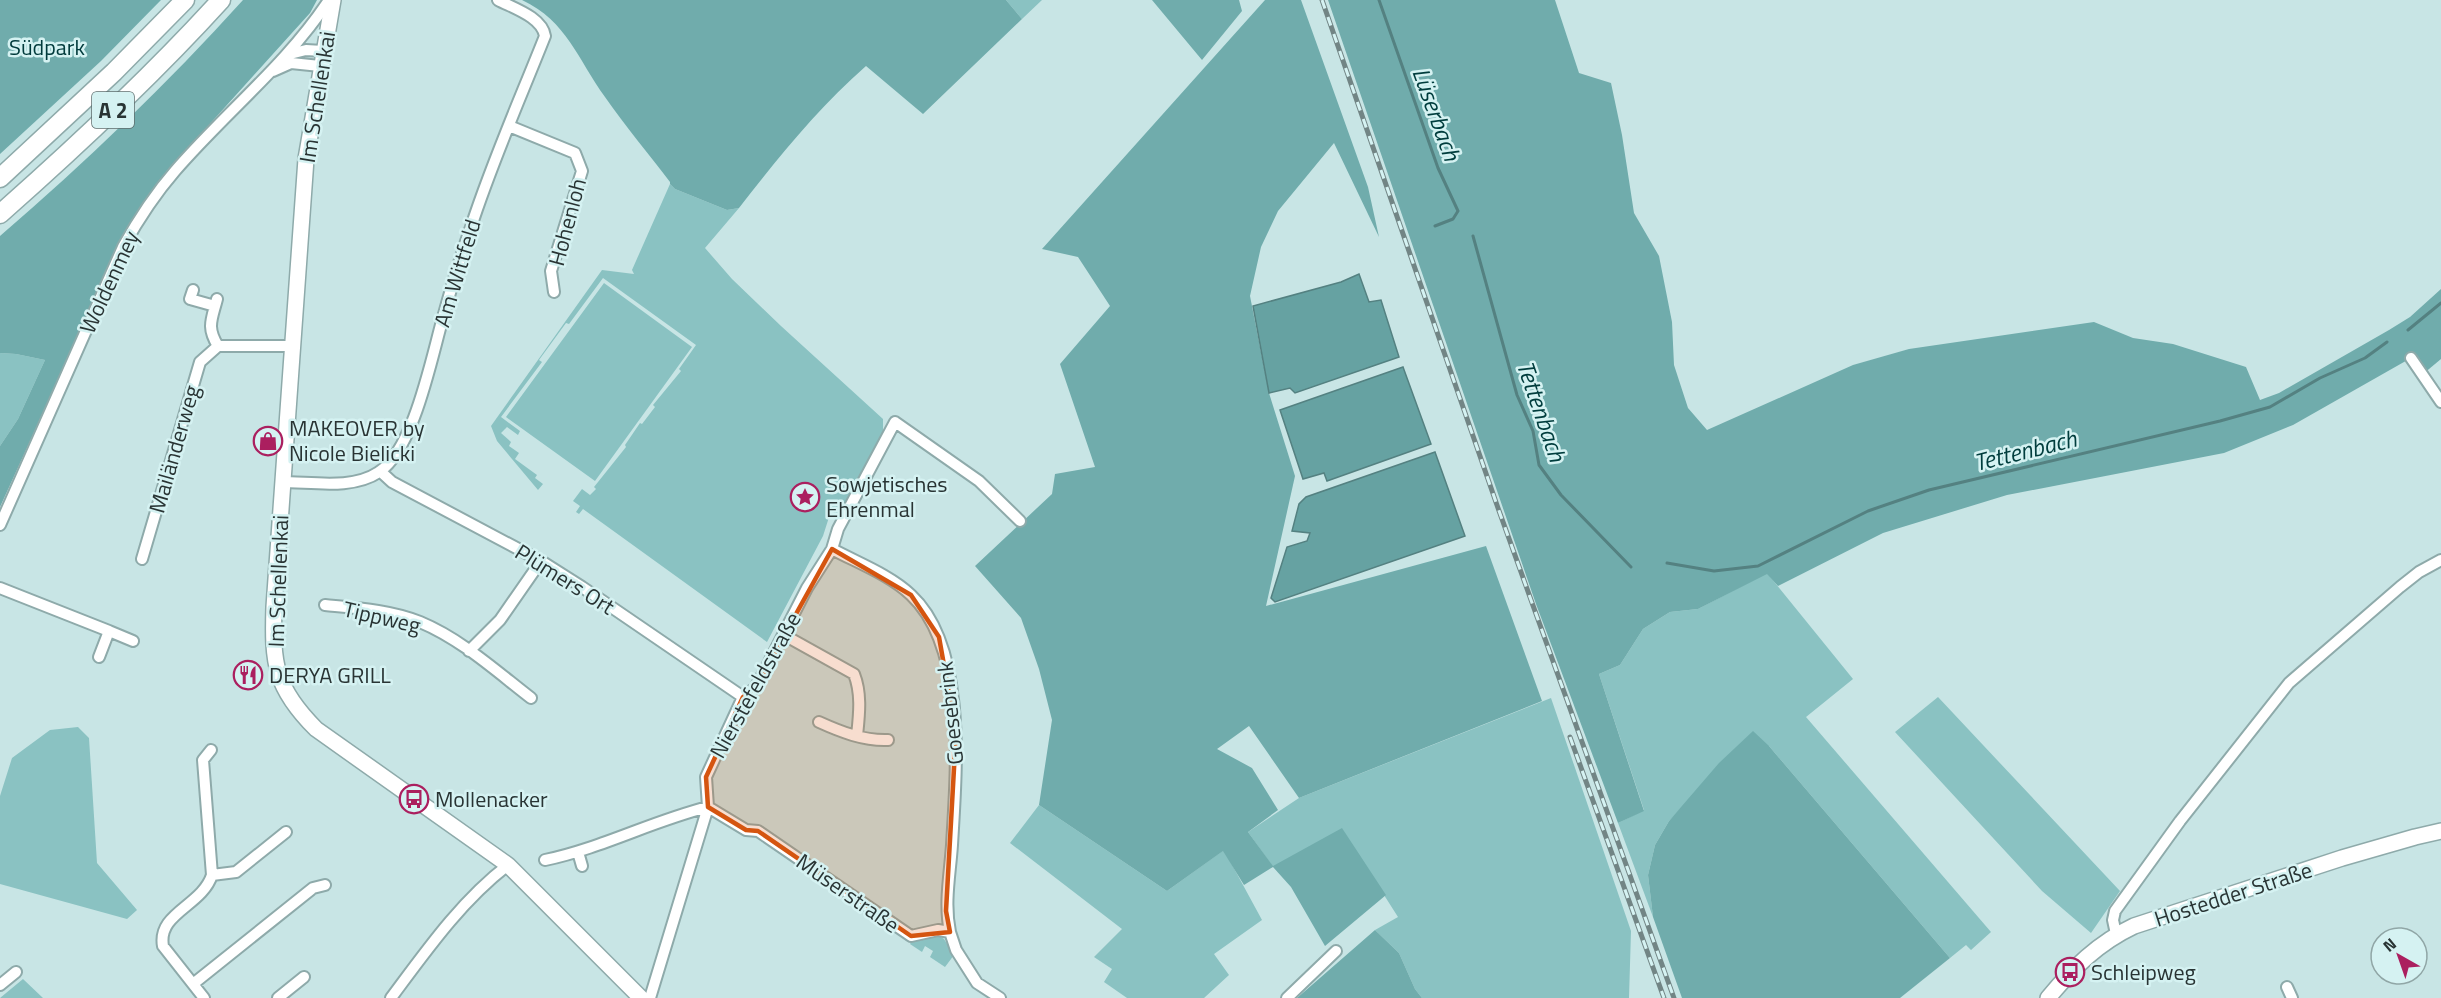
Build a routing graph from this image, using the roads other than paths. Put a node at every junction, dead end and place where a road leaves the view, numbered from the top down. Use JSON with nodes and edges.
{"nodes":[{"id":1,"x":185,"y":0,"type":"edge"},
{"id":2,"x":221,"y":0,"type":"edge"},
{"id":3,"x":331,"y":0,"type":"edge"},
{"id":4,"x":498,"y":0,"type":"edge"},
{"id":5,"x":283,"y":56,"type":"junction"},
{"id":6,"x":322,"y":58,"type":"junction"},
{"id":7,"x":270,"y":72,"type":"junction"},
{"id":8,"x":509,"y":126,"type":"junction"},
{"id":9,"x":0,"y":178,"type":"edge"},
{"id":10,"x":0,"y":214,"type":"edge"},
{"id":11,"x":193,"y":290,"type":"dead end"},
{"id":12,"x":554,"y":292,"type":"dead end"},
{"id":13,"x":218,"y":346,"type":"junction"},
{"id":14,"x":292,"y":346,"type":"junction"},
{"id":15,"x":2411,"y":358,"type":"dead end"},
{"id":16,"x":2441,"y":402,"type":"edge"},
{"id":17,"x":380,"y":471,"type":"junction"},
{"id":18,"x":281,"y":482,"type":"junction"},
{"id":19,"x":1020,"y":520,"type":"dead end"},
{"id":20,"x":0,"y":525,"type":"edge"},
{"id":21,"x":832,"y":549,"type":"junction"},
{"id":22,"x":142,"y":559,"type":"dead end"},
{"id":23,"x":2441,"y":560,"type":"edge"},
{"id":24,"x":541,"y":561,"type":"junction"},
{"id":25,"x":0,"y":588,"type":"edge"},
{"id":26,"x":324,"y":604,"type":"dead end"},
{"id":27,"x":109,"y":631,"type":"junction"},
{"id":28,"x":784,"y":635,"type":"junction"},
{"id":29,"x":134,"y":641,"type":"dead end"},
{"id":30,"x":469,"y":651,"type":"junction"},
{"id":31,"x":99,"y":657,"type":"dead end"},
{"id":32,"x":743,"y":697,"type":"junction"},
{"id":33,"x":531,"y":698,"type":"dead end"},
{"id":34,"x":819,"y":722,"type":"dead end"},
{"id":35,"x":856,"y":736,"type":"junction"},
{"id":36,"x":888,"y":740,"type":"dead end"},
{"id":37,"x":211,"y":750,"type":"dead end"},
{"id":38,"x":708,"y":807,"type":"junction"},
{"id":39,"x":2441,"y":831,"type":"edge"},
{"id":40,"x":286,"y":832,"type":"dead end"},
{"id":41,"x":578,"y":852,"type":"junction"},
{"id":42,"x":545,"y":860,"type":"dead end"},
{"id":43,"x":508,"y":865,"type":"junction"},
{"id":44,"x":582,"y":866,"type":"dead end"},
{"id":45,"x":212,"y":875,"type":"junction"},
{"id":46,"x":325,"y":885,"type":"dead end"},
{"id":47,"x":950,"y":932,"type":"junction"},
{"id":48,"x":2116,"y":934,"type":"junction"},
{"id":49,"x":1336,"y":951,"type":"dead end"},
{"id":50,"x":16,"y":972,"type":"dead end"},
{"id":51,"x":304,"y":977,"type":"dead end"},
{"id":52,"x":193,"y":984,"type":"junction"},
{"id":53,"x":0,"y":985,"type":"edge"},
{"id":54,"x":2287,"y":987,"type":"dead end"},
{"id":55,"x":204,"y":998,"type":"edge"},
{"id":56,"x":278,"y":998,"type":"edge"},
{"id":57,"x":391,"y":998,"type":"edge"},
{"id":58,"x":641,"y":998,"type":"edge"},
{"id":59,"x":650,"y":998,"type":"edge"},
{"id":60,"x":1000,"y":998,"type":"edge"},
{"id":61,"x":1287,"y":998,"type":"edge"},
{"id":62,"x":2048,"y":998,"type":"edge"},
{"id":63,"x":2292,"y":998,"type":"edge"}],
"edges":[{"from":1,"to":9,"type":"highway","number":"A 2"},
{"from":2,"to":10,"type":"highway","number":"A 2"},
{"from":3,"to":5,"type":"street","name":"Woldenmey"},
{"from":3,"to":6,"type":"street","name":"Im Schellenkai"},
{"from":4,"to":8,"type":"street","name":"Am Wittfeld"},
{"from":5,"to":6,"type":"street"},
{"from":5,"to":7,"type":"street","name":"Woldenmey"},
{"from":6,"to":7,"type":"street","name":"Woldenmey"},
{"from":6,"to":14,"type":"street","name":"Im Schellenkai"},
{"from":7,"to":20,"type":"street","name":"Woldenmey"},
{"from":8,"to":12,"type":"street","name":"Hohenloh"},
{"from":8,"to":17,"type":"street","name":"Am Wittfeld"},
{"from":11,"to":13,"type":"street"},
{"from":13,"to":14,"type":"street"},
{"from":13,"to":22,"type":"street","name":"Mailänderweg"},
{"from":14,"to":18,"type":"street","name":"Im Schellenkai"},
{"from":15,"to":16,"type":"street"},
{"from":17,"to":18,"type":"street","name":"Am Wittfeld"},
{"from":17,"to":24,"type":"street","name":"Plümers Ort"},
{"from":18,"to":43,"type":"street","name":"Im Schellenkai"},
{"from":19,"to":21,"type":"street","name":"Nierstefeldstraße"},
{"from":21,"to":28,"type":"street","name":"Nierstefeldstraße"},
{"from":21,"to":47,"type":"street","name":"Goesebrink"},
{"from":23,"to":48,"type":"street"},
{"from":24,"to":30,"type":"street"},
{"from":24,"to":32,"type":"street","name":"Plümers Ort"},
{"from":25,"to":27,"type":"street"},
{"from":26,"to":30,"type":"street","name":"Tippweg"},
{"from":27,"to":29,"type":"street"},
{"from":27,"to":31,"type":"street"},
{"from":28,"to":32,"type":"street","name":"Nierstefeldstraße"},
{"from":28,"to":35,"type":"street"},
{"from":30,"to":33,"type":"street","name":"Tippweg"},
{"from":32,"to":38,"type":"street","name":"Nierstefeldstraße"},
{"from":34,"to":35,"type":"street"},
{"from":35,"to":36,"type":"street"},
{"from":37,"to":45,"type":"street"},
{"from":38,"to":41,"type":"street"},
{"from":38,"to":47,"type":"street","name":"Müserstraße"},
{"from":38,"to":59,"type":"street","name":"Nierstefeldstraße"},
{"from":39,"to":48,"type":"street","name":"Hostedder Straße"},
{"from":40,"to":45,"type":"street"},
{"from":41,"to":42,"type":"street"},
{"from":41,"to":44,"type":"street"},
{"from":43,"to":57,"type":"street"},
{"from":43,"to":58,"type":"street","name":"Im Schellenkai"},
{"from":45,"to":52,"type":"street"},
{"from":46,"to":52,"type":"street"},
{"from":47,"to":60,"type":"street"},
{"from":48,"to":62,"type":"street","name":"Hostedder Straße"},
{"from":49,"to":61,"type":"street"},
{"from":50,"to":53,"type":"street"},
{"from":51,"to":56,"type":"street"},
{"from":52,"to":55,"type":"street"},
{"from":54,"to":63,"type":"street"}]}
